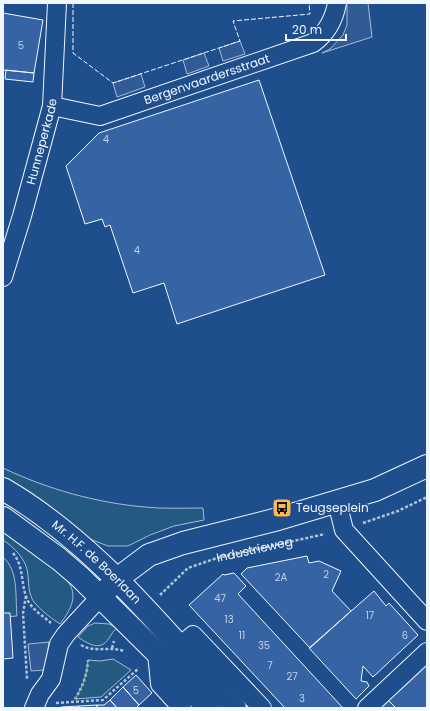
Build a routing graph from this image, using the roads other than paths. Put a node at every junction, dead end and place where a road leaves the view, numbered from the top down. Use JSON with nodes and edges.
{"nodes":[{"id":1,"x":57,"y":3,"type":"edge"},
{"id":2,"x":337,"y":3,"type":"edge"},
{"id":3,"x":52,"y":106,"type":"junction"},
{"id":4,"x":3,"y":277,"type":"edge"},
{"id":5,"x":427,"y":466,"type":"edge"},
{"id":6,"x":3,"y":489,"type":"edge"},
{"id":7,"x":337,"y":502,"type":"junction"},
{"id":8,"x":3,"y":518,"type":"edge"},
{"id":9,"x":117,"y":579,"type":"junction"},
{"id":10,"x":100,"y":597,"type":"junction"},
{"id":11,"x":427,"y":621,"type":"edge"},
{"id":12,"x":180,"y":648,"type":"junction"},
{"id":13,"x":427,"y":652,"type":"edge"},
{"id":14,"x":150,"y":659,"type":"junction"},
{"id":15,"x":36,"y":702,"type":"edge"},
{"id":16,"x":182,"y":708,"type":"edge"},
{"id":17,"x":208,"y":708,"type":"edge"},
{"id":18,"x":236,"y":708,"type":"edge"},
{"id":19,"x":262,"y":708,"type":"edge"},
{"id":20,"x":367,"y":708,"type":"edge"}],
"edges":[{"from":1,"to":3,"type":"street","name":"Hunneperkade"},
{"from":2,"to":3,"type":"street","name":"Bergenvaardersstraat"},
{"from":3,"to":4,"type":"street","name":"Hunneperkade"},
{"from":5,"to":7,"type":"street","name":"Industrieweg"},
{"from":6,"to":9,"type":"street","name":"Mr. H.F. de Boerlaan"},
{"from":7,"to":9,"type":"street","name":"Industrieweg"},
{"from":7,"to":11,"type":"street"},
{"from":8,"to":10,"type":"street","name":"Mr. H.F. de Boerlaan"},
{"from":9,"to":10,"type":"street","name":"Industrieweg"},
{"from":9,"to":12,"type":"street","name":"Mr. H.F. de Boerlaan"},
{"from":10,"to":14,"type":"street","name":"Mr. H.F. de Boerlaan"},
{"from":10,"to":15,"type":"street"},
{"from":12,"to":18,"type":"street","name":"Mr. H.F. de Boerlaan"},
{"from":12,"to":19,"type":"street"},
{"from":13,"to":20,"type":"street"},
{"from":14,"to":16,"type":"street"},
{"from":14,"to":17,"type":"street","name":"Mr. H.F. de Boerlaan"}]}
